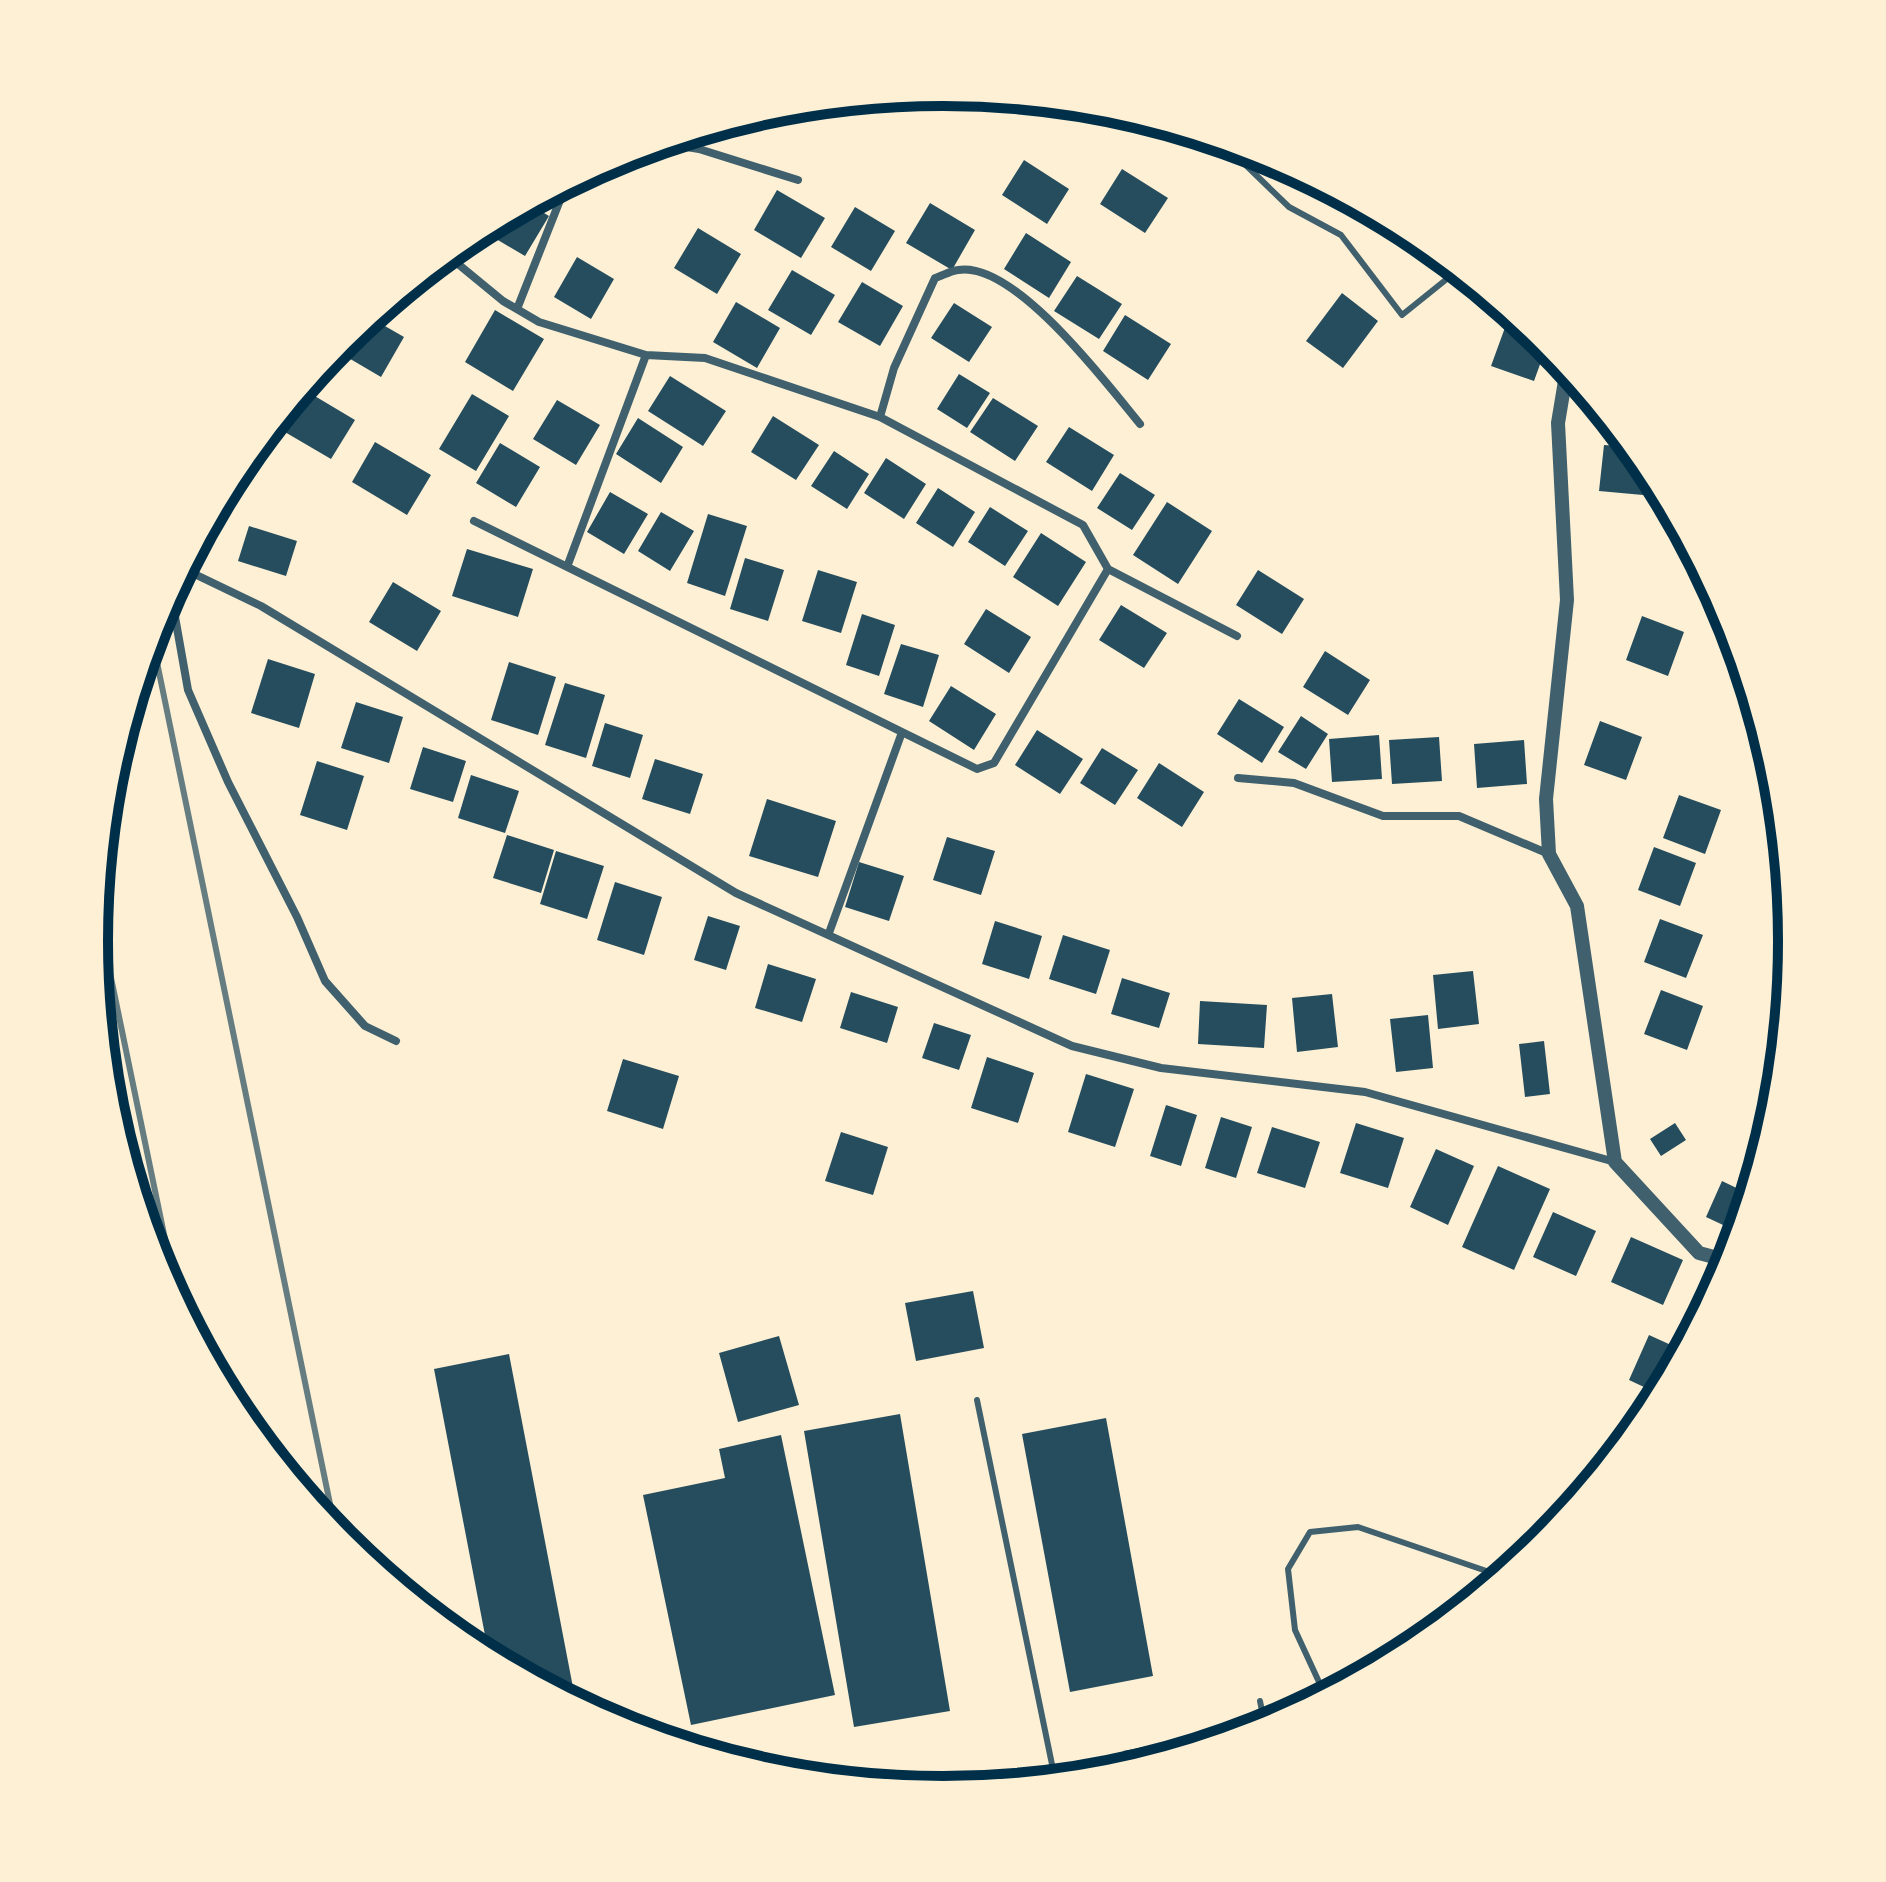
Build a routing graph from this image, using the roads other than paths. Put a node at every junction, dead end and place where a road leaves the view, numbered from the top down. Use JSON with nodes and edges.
{"nodes":[{"id":1,"x":685,"y":147,"type":"edge"},
{"id":2,"x":1243,"y":162,"type":"edge"},
{"id":3,"x":798,"y":180,"type":"dead end"},
{"id":4,"x":560,"y":199,"type":"edge"},
{"id":5,"x":457,"y":263,"type":"edge"},
{"id":6,"x":1449,"y":277,"type":"edge"},
{"id":7,"x":517,"y":309,"type":"junction"},
{"id":8,"x":646,"y":355,"type":"junction"},
{"id":9,"x":1565,"y":383,"type":"edge"},
{"id":10,"x":880,"y":417,"type":"junction"},
{"id":11,"x":1140,"y":424,"type":"dead end"},
{"id":12,"x":474,"y":521,"type":"dead end"},
{"id":13,"x":567,"y":567,"type":"junction"},
{"id":14,"x":1108,"y":569,"type":"junction"},
{"id":15,"x":193,"y":573,"type":"edge"},
{"id":16,"x":175,"y":615,"type":"edge"},
{"id":17,"x":1237,"y":636,"type":"dead end"},
{"id":18,"x":901,"y":735,"type":"junction"},
{"id":19,"x":1238,"y":778,"type":"dead end"},
{"id":20,"x":1549,"y":854,"type":"junction"},
{"id":21,"x":829,"y":933,"type":"junction"},
{"id":22,"x":396,"y":1041,"type":"dead end"},
{"id":23,"x":1615,"y":1162,"type":"junction"},
{"id":24,"x":1715,"y":1257,"type":"edge"},
{"id":25,"x":977,"y":1400,"type":"dead end"},
{"id":26,"x":1490,"y":1572,"type":"edge"},
{"id":27,"x":1321,"y":1685,"type":"edge"},
{"id":28,"x":1260,"y":1701,"type":"dead end"},
{"id":29,"x":1262,"y":1712,"type":"edge"},
{"id":30,"x":1053,"y":1769,"type":"edge"}],
"edges":[{"from":1,"to":3,"type":"street"},
{"from":2,"to":6,"type":"lane"},
{"from":4,"to":7,"type":"street"},
{"from":5,"to":7,"type":"street"},
{"from":7,"to":8,"type":"street"},
{"from":8,"to":10,"type":"street"},
{"from":8,"to":13,"type":"street"},
{"from":9,"to":20,"type":"street"},
{"from":10,"to":11,"type":"street"},
{"from":10,"to":14,"type":"street"},
{"from":12,"to":13,"type":"street"},
{"from":13,"to":18,"type":"street"},
{"from":14,"to":17,"type":"street"},
{"from":14,"to":18,"type":"street"},
{"from":15,"to":21,"type":"street"},
{"from":16,"to":22,"type":"street"},
{"from":18,"to":21,"type":"street"},
{"from":19,"to":20,"type":"street"},
{"from":20,"to":23,"type":"street"},
{"from":21,"to":23,"type":"street"},
{"from":23,"to":24,"type":"street"},
{"from":25,"to":30,"type":"lane"},
{"from":26,"to":27,"type":"lane"},
{"from":28,"to":29,"type":"lane"}]}
